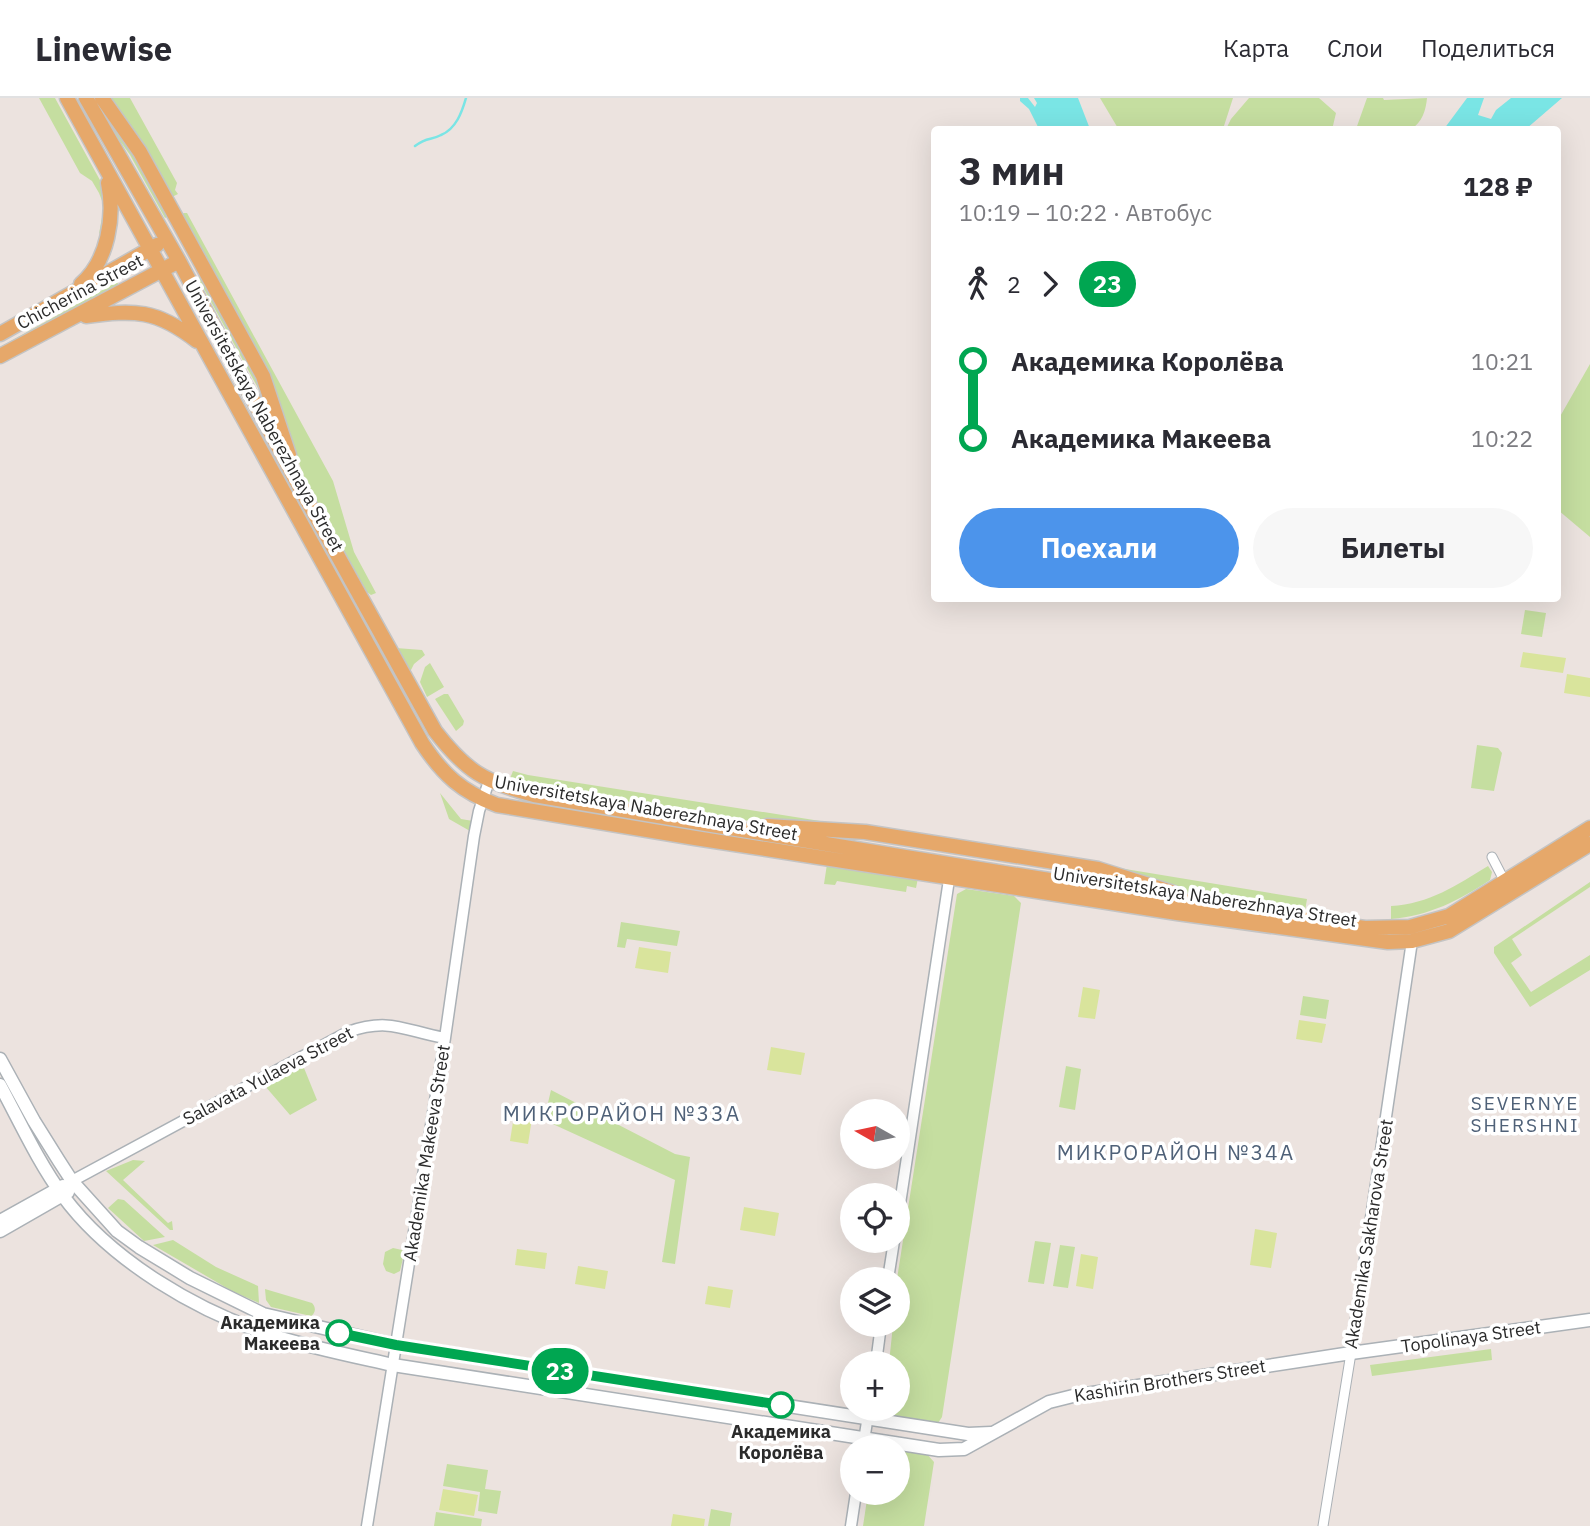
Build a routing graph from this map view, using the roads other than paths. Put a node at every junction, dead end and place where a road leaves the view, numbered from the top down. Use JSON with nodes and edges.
{"nodes":[{"id":1,"x":68,"y":98,"type":"edge"},
{"id":2,"x":86,"y":98,"type":"edge"},
{"id":3,"x":102,"y":98,"type":"edge"},
{"id":4,"x":104,"y":168,"type":"junction"},
{"id":5,"x":167,"y":240,"type":"junction"},
{"id":6,"x":149,"y":250,"type":"junction"},
{"id":7,"x":179,"y":261,"type":"junction"},
{"id":8,"x":161,"y":271,"type":"junction"},
{"id":9,"x":64,"y":298,"type":"junction"},
{"id":10,"x":77,"y":317,"type":"junction"},
{"id":11,"x":0,"y":334,"type":"edge"},
{"id":12,"x":202,"y":346,"type":"junction"},
{"id":13,"x":0,"y":356,"type":"edge"},
{"id":14,"x":299,"y":486,"type":"junction"},
{"id":15,"x":489,"y":781,"type":"junction"},
{"id":16,"x":482,"y":799,"type":"junction"},
{"id":17,"x":713,"y":826,"type":"junction"},
{"id":18,"x":1590,"y":828,"type":"edge"},
{"id":19,"x":1590,"y":844,"type":"edge"},
{"id":20,"x":1492,"y":857,"type":"dead end"},
{"id":21,"x":950,"y":871,"type":"junction"},
{"id":22,"x":1505,"y":882,"type":"junction"},
{"id":23,"x":1205,"y":904,"type":"junction"},
{"id":24,"x":1411,"y":934,"type":"junction"},
{"id":25,"x":445,"y":1038,"type":"junction"},
{"id":26,"x":0,"y":1059,"type":"edge"},
{"id":27,"x":3,"y":1081,"type":"edge"},
{"id":28,"x":75,"y":1183,"type":"junction"},
{"id":29,"x":903,"y":1183,"type":"edge"},
{"id":30,"x":61,"y":1192,"type":"junction"},
{"id":31,"x":0,"y":1221,"type":"edge"},
{"id":32,"x":0,"y":1231,"type":"edge"},
{"id":33,"x":1590,"y":1320,"type":"edge"},
{"id":34,"x":396,"y":1345,"type":"junction"},
{"id":35,"x":1351,"y":1353,"type":"junction"},
{"id":36,"x":393,"y":1365,"type":"junction"},
{"id":37,"x":840,"y":1410,"type":"edge"},
{"id":38,"x":903,"y":1421,"type":"edge"},
{"id":39,"x":997,"y":1432,"type":"junction"},
{"id":40,"x":840,"y":1439,"type":"edge"},
{"id":41,"x":910,"y":1447,"type":"edge"},
{"id":42,"x":854,"y":1505,"type":"edge"},
{"id":43,"x":367,"y":1526,"type":"edge"},
{"id":44,"x":850,"y":1526,"type":"edge"},
{"id":45,"x":1323,"y":1526,"type":"edge"}],
"edges":[{"from":1,"to":4,"type":"main road","name":"Universitetskaya Naberezhnaya Street"},
{"from":2,"to":5,"type":"main road","name":"Universitetskaya Naberezhnaya Street"},
{"from":3,"to":14,"type":"main road"},
{"from":4,"to":6,"type":"main road","name":"Universitetskaya Naberezhnaya Street"},
{"from":4,"to":9,"type":"main road"},
{"from":5,"to":6,"type":"main road","name":"Chicherina Street"},
{"from":5,"to":7,"type":"main road","name":"Universitetskaya Naberezhnaya Street"},
{"from":6,"to":8,"type":"main road","name":"Universitetskaya Naberezhnaya Street"},
{"from":6,"to":9,"type":"main road","name":"Chicherina Street"},
{"from":7,"to":8,"type":"main road","name":"Chicherina Street"},
{"from":7,"to":14,"type":"main road","name":"Universitetskaya Naberezhnaya Street"},
{"from":8,"to":10,"type":"main road","name":"Chicherina Street"},
{"from":8,"to":12,"type":"main road","name":"Universitetskaya Naberezhnaya Street"},
{"from":9,"to":11,"type":"main road","name":"Chicherina Street"},
{"from":10,"to":12,"type":"main road"},
{"from":10,"to":13,"type":"main road","name":"Chicherina Street"},
{"from":12,"to":16,"type":"main road","name":"Universitetskaya Naberezhnaya Street"},
{"from":14,"to":15,"type":"main road","name":"Universitetskaya Naberezhnaya Street"},
{"from":15,"to":16,"type":"street","name":"Akademika Makeeva Street"},
{"from":15,"to":17,"type":"main road","name":"Universitetskaya Naberezhnaya Street"},
{"from":16,"to":21,"type":"main road","name":"Universitetskaya Naberezhnaya Street"},
{"from":16,"to":25,"type":"street","name":"Akademika Makeeva Street"},
{"from":17,"to":21,"type":"main road","name":"Universitetskaya Naberezhnaya Street"},
{"from":17,"to":23,"type":"main road"},
{"from":18,"to":22,"type":"main road","name":"Universitetskaya Naberezhnaya Street"},
{"from":19,"to":24,"type":"main road","name":"Universitetskaya Naberezhnaya Street"},
{"from":20,"to":22,"type":"street"},
{"from":21,"to":23,"type":"main road","name":"Universitetskaya Naberezhnaya Street"},
{"from":21,"to":24,"type":"main road","name":"Universitetskaya Naberezhnaya Street"},
{"from":21,"to":29,"type":"street"},
{"from":22,"to":24,"type":"main road","name":"Universitetskaya Naberezhnaya Street"},
{"from":23,"to":24,"type":"main road","name":"Universitetskaya Naberezhnaya Street"},
{"from":24,"to":35,"type":"street","name":"Akademika Sakharova Street"},
{"from":25,"to":28,"type":"street","name":"Salavata Yulaeva Street"},
{"from":25,"to":34,"type":"street","name":"Akademika Makeeva Street"},
{"from":26,"to":27,"type":"main road","name":"Kashirin Brothers Street"},
{"from":27,"to":28,"type":"main road","name":"Kashirin Brothers Street"},
{"from":27,"to":30,"type":"main road","name":"Kashirin Brothers Street"},
{"from":28,"to":30,"type":"main road","name":"Salavata Yulaeva Street"},
{"from":28,"to":34,"type":"main road","name":"Kashirin Brothers Street"},
{"from":30,"to":31,"type":"main road","name":"Salavata Yulaeva Street"},
{"from":30,"to":32,"type":"main road","name":"Salavata Yulaeva Street"},
{"from":30,"to":36,"type":"main road","name":"Kashirin Brothers Street"},
{"from":33,"to":35,"type":"main road","name":"Topolinaya Street"},
{"from":34,"to":36,"type":"street","name":"Akademika Makeeva Street"},
{"from":34,"to":37,"type":"main road","name":"Kashirin Brothers Street"},
{"from":35,"to":39,"type":"main road","name":"Kashirin Brothers Street"},
{"from":35,"to":45,"type":"street","name":"Akademika Sakharova Street"},
{"from":36,"to":40,"type":"main road","name":"Kashirin Brothers Street"},
{"from":36,"to":43,"type":"street","name":"Akademika Makeeva Street"},
{"from":38,"to":39,"type":"main road","name":"Kashirin Brothers Street"},
{"from":39,"to":41,"type":"main road","name":"Kashirin Brothers Street"},
{"from":42,"to":44,"type":"street"}]}
